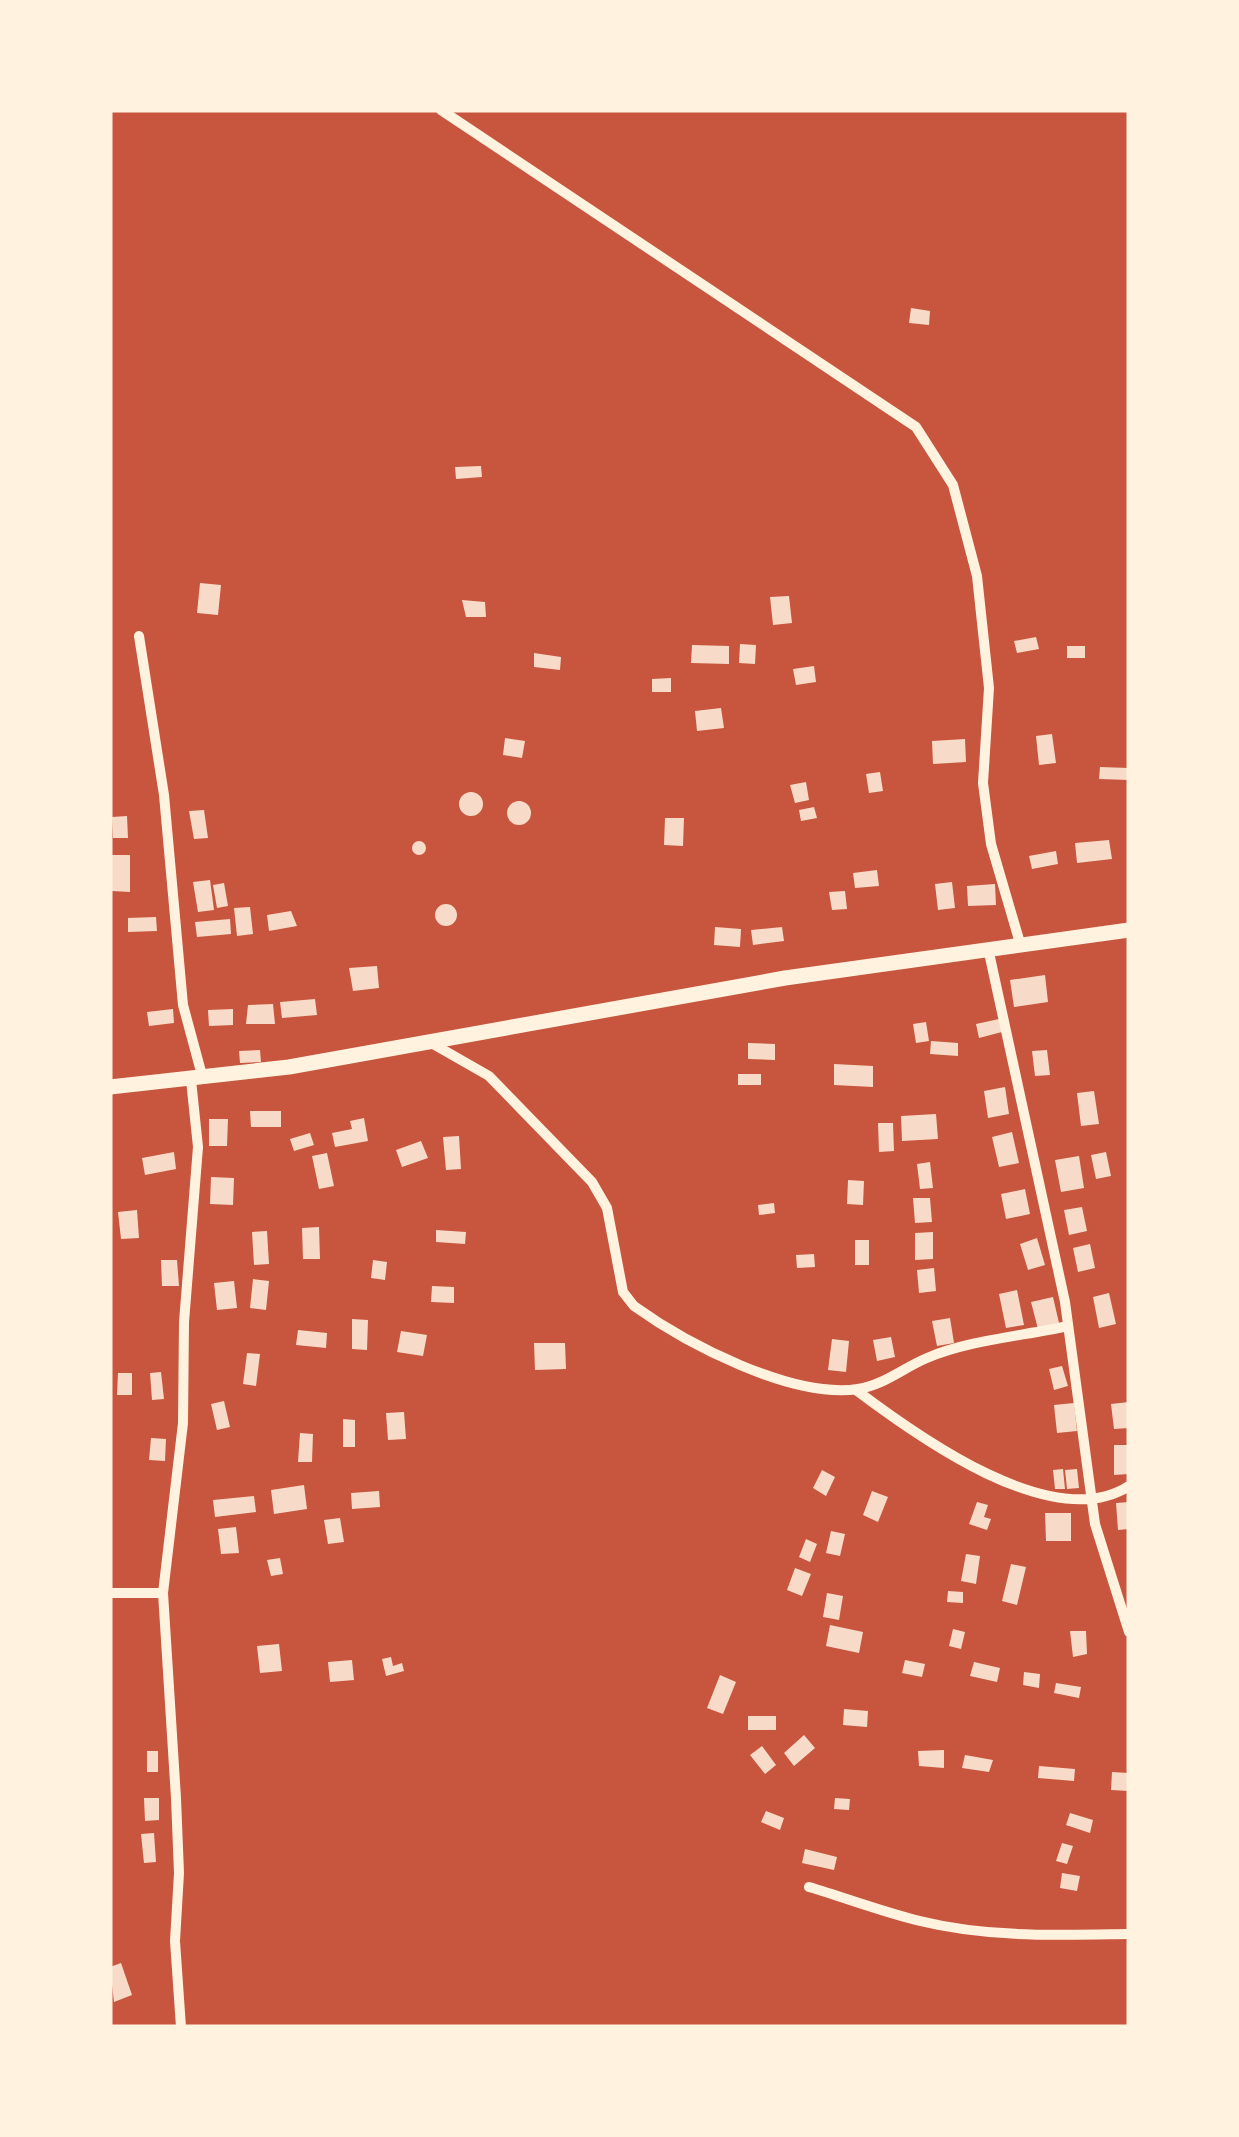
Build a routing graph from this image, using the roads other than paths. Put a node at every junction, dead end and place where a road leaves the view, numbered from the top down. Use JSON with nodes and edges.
{"nodes":[{"id":1,"x":441,"y":110,"type":"edge"},
{"id":2,"x":138,"y":636,"type":"dead end"},
{"id":3,"x":1129,"y":930,"type":"edge"},
{"id":4,"x":1020,"y":944,"type":"junction"},
{"id":5,"x":988,"y":948,"type":"junction"},
{"id":6,"x":432,"y":1044,"type":"junction"},
{"id":7,"x":197,"y":1080,"type":"junction"},
{"id":8,"x":110,"y":1087,"type":"edge"},
{"id":9,"x":1068,"y":1326,"type":"junction"},
{"id":10,"x":856,"y":1390,"type":"junction"},
{"id":11,"x":1129,"y":1486,"type":"edge"},
{"id":12,"x":1091,"y":1498,"type":"junction"},
{"id":13,"x":110,"y":1592,"type":"edge"},
{"id":14,"x":164,"y":1594,"type":"junction"},
{"id":15,"x":1129,"y":1632,"type":"edge"},
{"id":16,"x":809,"y":1887,"type":"dead end"},
{"id":17,"x":1129,"y":1934,"type":"edge"},
{"id":18,"x":181,"y":2027,"type":"edge"}],
"edges":[{"from":1,"to":4,"type":"street"},
{"from":2,"to":7,"type":"street"},
{"from":3,"to":4,"type":"street"},
{"from":4,"to":5,"type":"street"},
{"from":5,"to":6,"type":"street"},
{"from":5,"to":9,"type":"street"},
{"from":6,"to":7,"type":"street"},
{"from":6,"to":10,"type":"street"},
{"from":7,"to":8,"type":"street"},
{"from":7,"to":14,"type":"street"},
{"from":9,"to":10,"type":"street"},
{"from":9,"to":12,"type":"street"},
{"from":10,"to":12,"type":"street"},
{"from":11,"to":12,"type":"street"},
{"from":12,"to":15,"type":"street"},
{"from":13,"to":14,"type":"street"},
{"from":14,"to":18,"type":"street"},
{"from":16,"to":17,"type":"street"}]}
